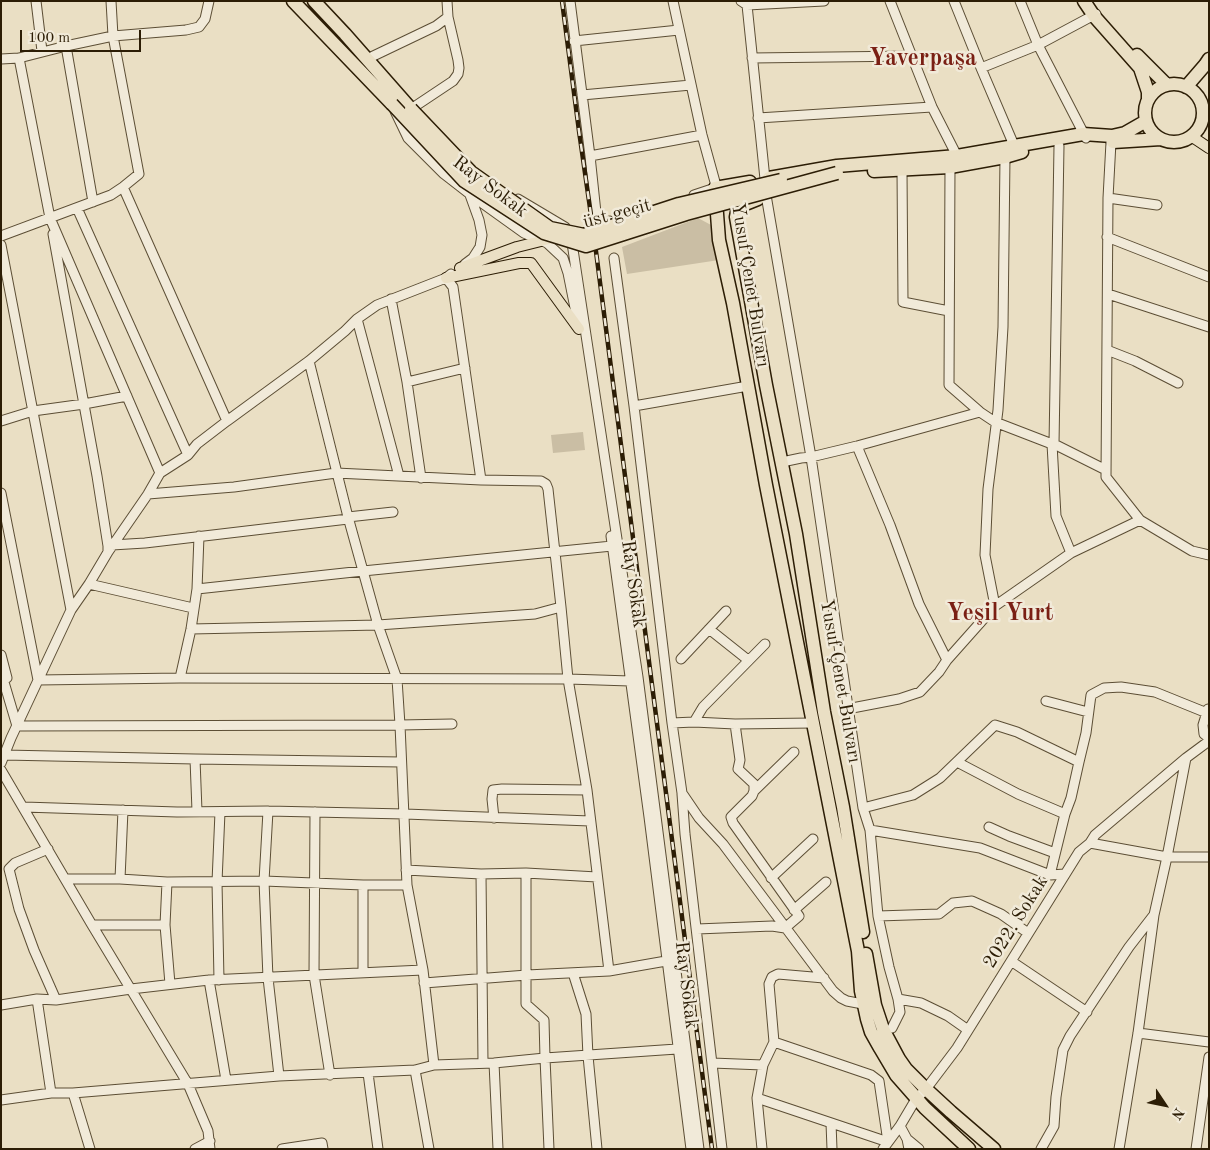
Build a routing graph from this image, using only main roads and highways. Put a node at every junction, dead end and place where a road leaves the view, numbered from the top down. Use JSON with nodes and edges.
{"nodes":[{"id":1,"x":292,"y":1,"type":"edge"},
{"id":2,"x":314,"y":1,"type":"edge"},
{"id":3,"x":1085,"y":1,"type":"edge"},
{"id":4,"x":1095,"y":15,"type":"junction"},
{"id":5,"x":1209,"y":59,"type":"edge"},
{"id":6,"x":1167,"y":85,"type":"junction"},
{"id":7,"x":1186,"y":87,"type":"junction"},
{"id":8,"x":1209,"y":93,"type":"edge"},
{"id":9,"x":1148,"y":100,"type":"junction"},
{"id":10,"x":1201,"y":105,"type":"junction"},
{"id":11,"x":1146,"y":121,"type":"junction"},
{"id":12,"x":1191,"y":136,"type":"junction"},
{"id":13,"x":1085,"y":137,"type":"junction"},
{"id":14,"x":1161,"y":139,"type":"junction"},
{"id":15,"x":1209,"y":148,"type":"edge"},
{"id":16,"x":1012,"y":152,"type":"junction"},
{"id":17,"x":954,"y":161,"type":"junction"},
{"id":18,"x":837,"y":170,"type":"junction"},
{"id":19,"x":568,"y":234,"type":"road end"},
{"id":20,"x":460,"y":268,"type":"road end"},
{"id":21,"x":446,"y":278,"type":"road end"},
{"id":22,"x":579,"y":328,"type":"road end"},
{"id":23,"x":869,"y":1005,"type":"junction"},
{"id":24,"x":969,"y":1149,"type":"edge"},
{"id":25,"x":994,"y":1149,"type":"edge"}],
"edges":[{"from":1,"to":18,"type":"highway","name":"üst geçit","bridge":true},
{"from":2,"to":18,"type":"highway","bridge":true},
{"from":3,"to":4,"type":"highway"},
{"from":4,"to":6,"type":"highway"},
{"from":4,"to":9,"type":"highway"},
{"from":5,"to":7,"type":"highway"},
{"from":6,"to":7,"type":"highway"},
{"from":6,"to":9,"type":"highway"},
{"from":7,"to":10,"type":"highway"},
{"from":8,"to":10,"type":"highway"},
{"from":9,"to":11,"type":"highway"},
{"from":10,"to":12,"type":"highway"},
{"from":11,"to":13,"type":"highway"},
{"from":11,"to":14,"type":"highway"},
{"from":12,"to":14,"type":"highway"},
{"from":12,"to":15,"type":"main road"},
{"from":13,"to":14,"type":"highway"},
{"from":13,"to":16,"type":"highway"},
{"from":13,"to":16,"type":"highway"},
{"from":16,"to":17,"type":"highway"},
{"from":17,"to":18,"type":"highway"},
{"from":17,"to":18,"type":"highway"},
{"from":18,"to":23,"type":"highway","name":"Yusuf Çenet Bulvarı"},
{"from":18,"to":23,"type":"highway","name":"Yusuf Çenet Bulvarı"},
{"from":19,"to":20,"type":"main road"},
{"from":21,"to":22,"type":"main road"},
{"from":23,"to":24,"type":"highway","name":"Yusuf Çenet Bulvarı"},
{"from":23,"to":25,"type":"highway","name":"Yusuf Çenet Bulvarı"}]}
